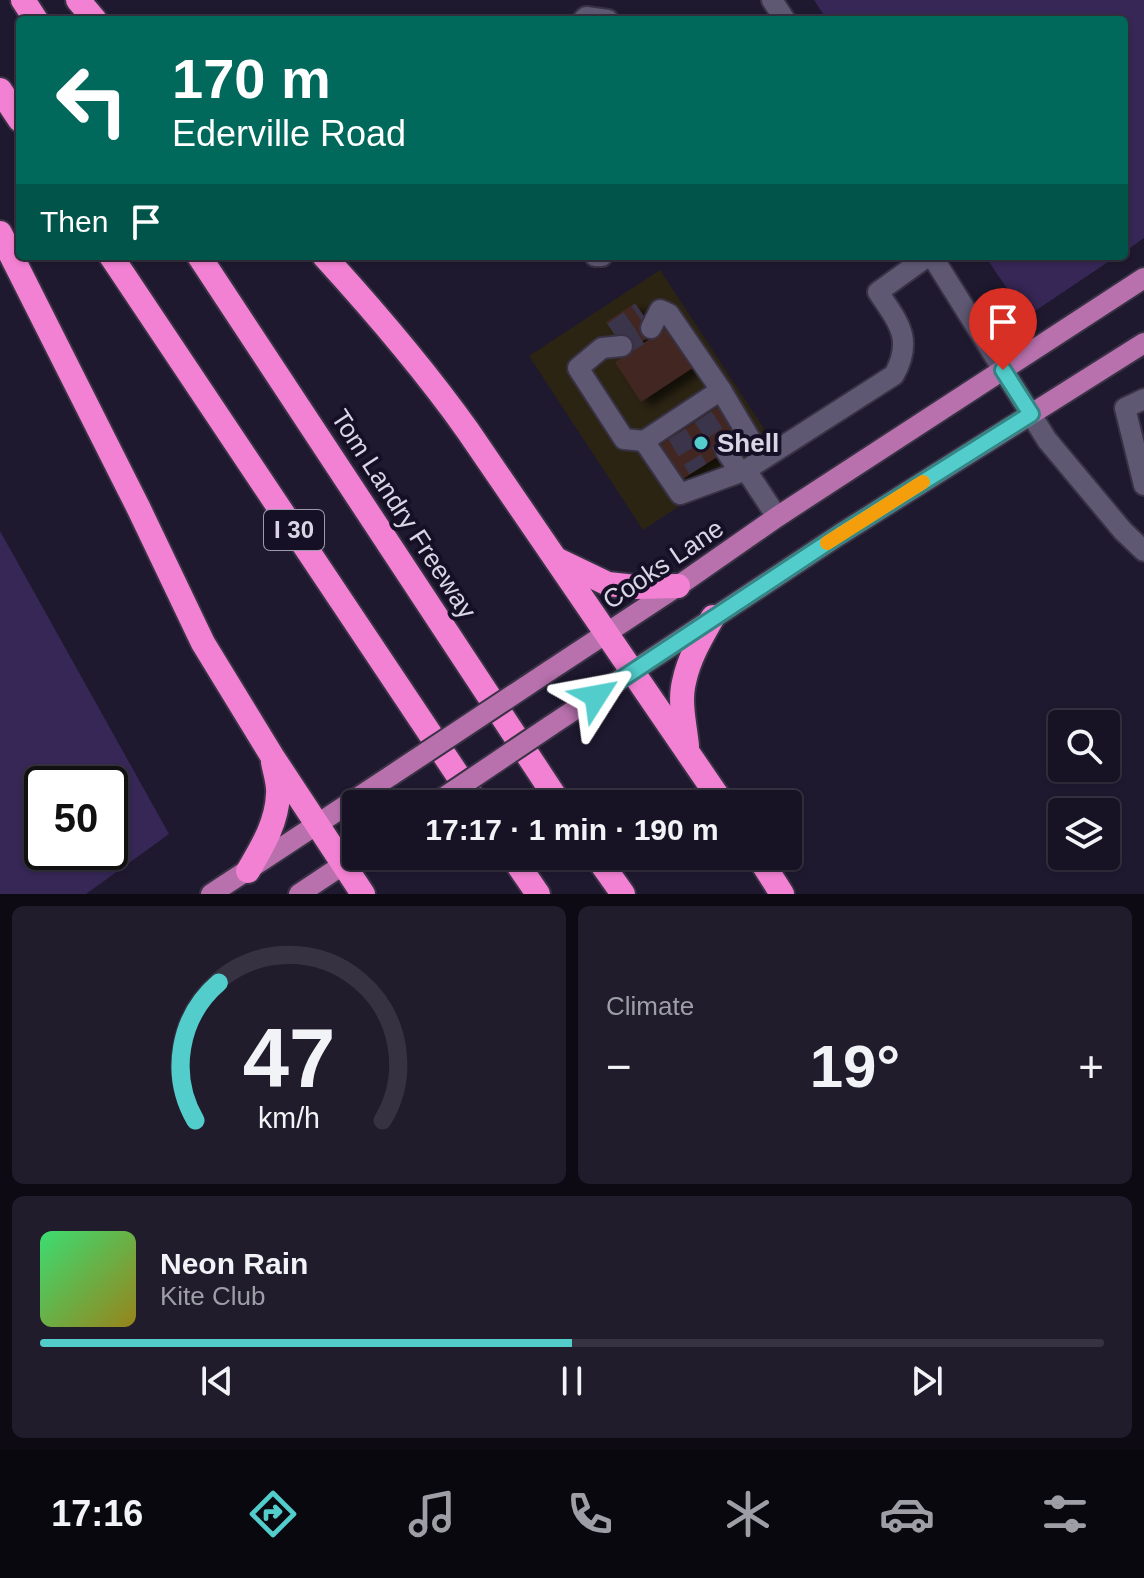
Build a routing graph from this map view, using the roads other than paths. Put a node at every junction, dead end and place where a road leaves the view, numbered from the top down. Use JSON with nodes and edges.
{"nodes":[{"id":1,"x":78,"y":0,"type":"edge"},
{"id":2,"x":92,"y":16,"type":"edge"},
{"id":3,"x":0,"y":90,"type":"edge"},
{"id":4,"x":16,"y":114,"type":"edge"},
{"id":5,"x":0,"y":233,"type":"edge"},
{"id":6,"x":114,"y":260,"type":"edge"},
{"id":7,"x":202,"y":260,"type":"edge"},
{"id":8,"x":328,"y":260,"type":"edge"},
{"id":9,"x":924,"y":260,"type":"edge"},
{"id":10,"x":933,"y":260,"type":"edge"},
{"id":11,"x":1144,"y":278,"type":"edge"},
{"id":12,"x":651,"y":317,"type":"dead end"},
{"id":13,"x":612,"y":342,"type":"tunnel mouth"},
{"id":14,"x":1144,"y":343,"type":"edge"},
{"id":15,"x":1003,"y":370,"type":"junction"},
{"id":16,"x":721,"y":390,"type":"junction"},
{"id":17,"x":1144,"y":399,"type":"edge"},
{"id":18,"x":1031,"y":414,"type":"junction"},
{"id":19,"x":644,"y":441,"type":"junction"},
{"id":20,"x":726,"y":451,"type":"tunnel mouth"},
{"id":21,"x":1140,"y":463,"type":"edge"},
{"id":22,"x":749,"y":467,"type":"junction"},
{"id":23,"x":1144,"y":485,"type":"edge"},
{"id":24,"x":777,"y":517,"type":"junction"},
{"id":25,"x":1144,"y":551,"type":"edge"},
{"id":26,"x":555,"y":559,"type":"junction"},
{"id":27,"x":678,"y":586,"type":"junction"},
{"id":28,"x":713,"y":617,"type":"junction"},
{"id":29,"x":606,"y":634,"type":"junction"},
{"id":30,"x":632,"y":671,"type":"junction"},
{"id":31,"x":688,"y":753,"type":"junction"},
{"id":32,"x":272,"y":756,"type":"junction"},
{"id":33,"x":455,"y":790,"type":"edge"},
{"id":34,"x":468,"y":790,"type":"edge"},
{"id":35,"x":551,"y":790,"type":"edge"},
{"id":36,"x":713,"y":790,"type":"edge"},
{"id":37,"x":317,"y":824,"type":"junction"},
{"id":38,"x":342,"y":851,"type":"edge"},
{"id":39,"x":342,"y":865,"type":"edge"},
{"id":40,"x":354,"y":870,"type":"edge"},
{"id":41,"x":522,"y":870,"type":"edge"},
{"id":42,"x":606,"y":870,"type":"edge"},
{"id":43,"x":767,"y":870,"type":"edge"},
{"id":44,"x":248,"y":871,"type":"junction"},
{"id":45,"x":211,"y":894,"type":"edge"},
{"id":46,"x":299,"y":894,"type":"edge"},
{"id":47,"x":363,"y":894,"type":"edge"},
{"id":48,"x":538,"y":894,"type":"edge"},
{"id":49,"x":623,"y":894,"type":"edge"},
{"id":50,"x":782,"y":894,"type":"edge"}],
"edges":[{"from":1,"to":2,"type":"highway"},
{"from":3,"to":4,"type":"highway"},
{"from":5,"to":32,"type":"highway"},
{"from":6,"to":34,"type":"highway","number":"I 30"},
{"from":7,"to":35,"type":"highway","name":"Tom Landry Freeway","number":"I 30"},
{"from":8,"to":26,"type":"highway"},
{"from":9,"to":22,"type":"street"},
{"from":10,"to":15,"type":"street"},
{"from":11,"to":15,"type":"main road","name":"Cooks Lane"},
{"from":12,"to":16,"type":"street"},
{"from":13,"to":19,"type":"street"},
{"from":14,"to":18,"type":"main road"},
{"from":15,"to":18,"type":"street"},
{"from":15,"to":24,"type":"main road","name":"Cooks Lane"},
{"from":16,"to":19,"type":"street"},
{"from":16,"to":22,"type":"street"},
{"from":17,"to":21,"type":"street"},
{"from":18,"to":25,"type":"street"},
{"from":18,"to":28,"type":"main road"},
{"from":19,"to":22,"type":"street"},
{"from":20,"to":22,"type":"street"},
{"from":21,"to":23,"type":"street"},
{"from":22,"to":24,"type":"street"},
{"from":24,"to":27,"type":"main road","name":"Cooks Lane"},
{"from":26,"to":27,"type":"highway"},
{"from":26,"to":29,"type":"highway"},
{"from":27,"to":29,"type":"main road","name":"Cooks Lane"},
{"from":28,"to":30,"type":"main road"},
{"from":28,"to":31,"type":"highway"},
{"from":29,"to":30,"type":"highway"},
{"from":29,"to":37,"type":"main road","name":"Cooks Lane","bridge":true},
{"from":30,"to":31,"type":"highway"},
{"from":30,"to":33,"type":"main road","bridge":true},
{"from":31,"to":36,"type":"highway"},
{"from":32,"to":37,"type":"highway"},
{"from":32,"to":44,"type":"highway"},
{"from":37,"to":38,"type":"highway"},
{"from":37,"to":44,"type":"main road","name":"Cooks Lane"},
{"from":39,"to":46,"type":"main road"},
{"from":40,"to":47,"type":"highway"},
{"from":41,"to":48,"type":"highway"},
{"from":42,"to":49,"type":"highway"},
{"from":43,"to":50,"type":"highway"},
{"from":44,"to":45,"type":"main road","name":"Cooks Lane"}]}
